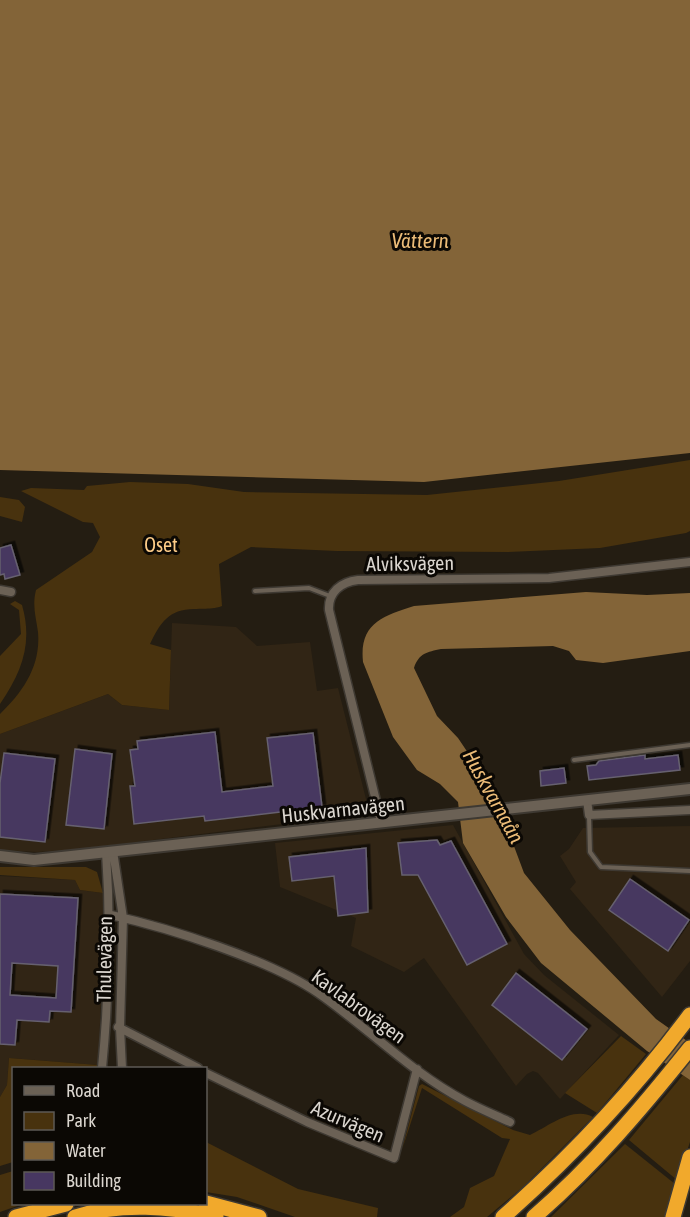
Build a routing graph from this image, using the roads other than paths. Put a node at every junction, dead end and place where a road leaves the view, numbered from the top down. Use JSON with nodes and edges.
{"nodes":[{"id":1,"x":690,"y":562,"type":"edge"},
{"id":2,"x":0,"y":590,"type":"edge"},
{"id":3,"x":255,"y":591,"type":"dead end"},
{"id":4,"x":11,"y":592,"type":"dead end"},
{"id":5,"x":330,"y":596,"type":"junction"},
{"id":6,"x":690,"y":746,"type":"edge"},
{"id":7,"x":574,"y":760,"type":"dead end"},
{"id":8,"x":690,"y":789,"type":"edge"},
{"id":9,"x":587,"y":800,"type":"junction"},
{"id":10,"x":690,"y":810,"type":"edge"},
{"id":11,"x":589,"y":815,"type":"junction"},
{"id":12,"x":381,"y":821,"type":"junction"},
{"id":13,"x":109,"y":851,"type":"junction"},
{"id":14,"x":0,"y":856,"type":"edge"},
{"id":15,"x":690,"y":872,"type":"edge"},
{"id":16,"x":111,"y":915,"type":"junction"},
{"id":17,"x":123,"y":918,"type":"junction"},
{"id":18,"x":686,"y":1020,"type":"edge"},
{"id":19,"x":107,"y":1022,"type":"junction"},
{"id":20,"x":120,"y":1028,"type":"junction"},
{"id":21,"x":690,"y":1048,"type":"edge"},
{"id":22,"x":102,"y":1067,"type":"edge"},
{"id":23,"x":122,"y":1067,"type":"edge"},
{"id":24,"x":196,"y":1067,"type":"edge"},
{"id":25,"x":417,"y":1069,"type":"junction"},
{"id":26,"x":207,"y":1072,"type":"edge"},
{"id":27,"x":510,"y":1122,"type":"dead end"},
{"id":28,"x":690,"y":1157,"type":"edge"},
{"id":29,"x":207,"y":1203,"type":"edge"},
{"id":30,"x":59,"y":1205,"type":"edge"},
{"id":31,"x":16,"y":1217,"type":"edge"},
{"id":32,"x":75,"y":1217,"type":"edge"},
{"id":33,"x":216,"y":1217,"type":"edge"},
{"id":34,"x":259,"y":1217,"type":"edge"},
{"id":35,"x":503,"y":1217,"type":"edge"},
{"id":36,"x":534,"y":1217,"type":"edge"},
{"id":37,"x":673,"y":1217,"type":"edge"}],
"edges":[{"from":1,"to":5,"type":"street","name":"Alviksvägen"},
{"from":2,"to":4,"type":"street"},
{"from":3,"to":5,"type":"lane"},
{"from":5,"to":12,"type":"street"},
{"from":6,"to":7,"type":"lane"},
{"from":8,"to":9,"type":"street","name":"Huskvarnavägen"},
{"from":9,"to":11,"type":"street"},
{"from":9,"to":12,"type":"street","name":"Huskvarnavägen"},
{"from":10,"to":11,"type":"street"},
{"from":11,"to":15,"type":"lane"},
{"from":12,"to":13,"type":"street","name":"Huskvarnavägen"},
{"from":13,"to":14,"type":"street","name":"Huskvarnavägen"},
{"from":13,"to":16,"type":"street","name":"Thulevägen"},
{"from":13,"to":17,"type":"street","name":"Thulevägen"},
{"from":16,"to":17,"type":"street","name":"Kavlabrovägen"},
{"from":16,"to":19,"type":"street","name":"Thulevägen"},
{"from":17,"to":20,"type":"street","name":"Thulevägen"},
{"from":17,"to":25,"type":"street","name":"Kavlabrovägen"},
{"from":18,"to":35,"type":"highway"},
{"from":19,"to":20,"type":"street"},
{"from":19,"to":22,"type":"street","name":"Thulevägen"},
{"from":20,"to":23,"type":"street","name":"Thulevägen"},
{"from":20,"to":24,"type":"street"},
{"from":21,"to":36,"type":"highway"},
{"from":25,"to":26,"type":"street","name":"Azurvägen"},
{"from":25,"to":27,"type":"street","name":"Kavlabrovägen"},
{"from":28,"to":37,"type":"highway"},
{"from":29,"to":34,"type":"highway"},
{"from":30,"to":31,"type":"highway"},
{"from":32,"to":33,"type":"highway"}]}
